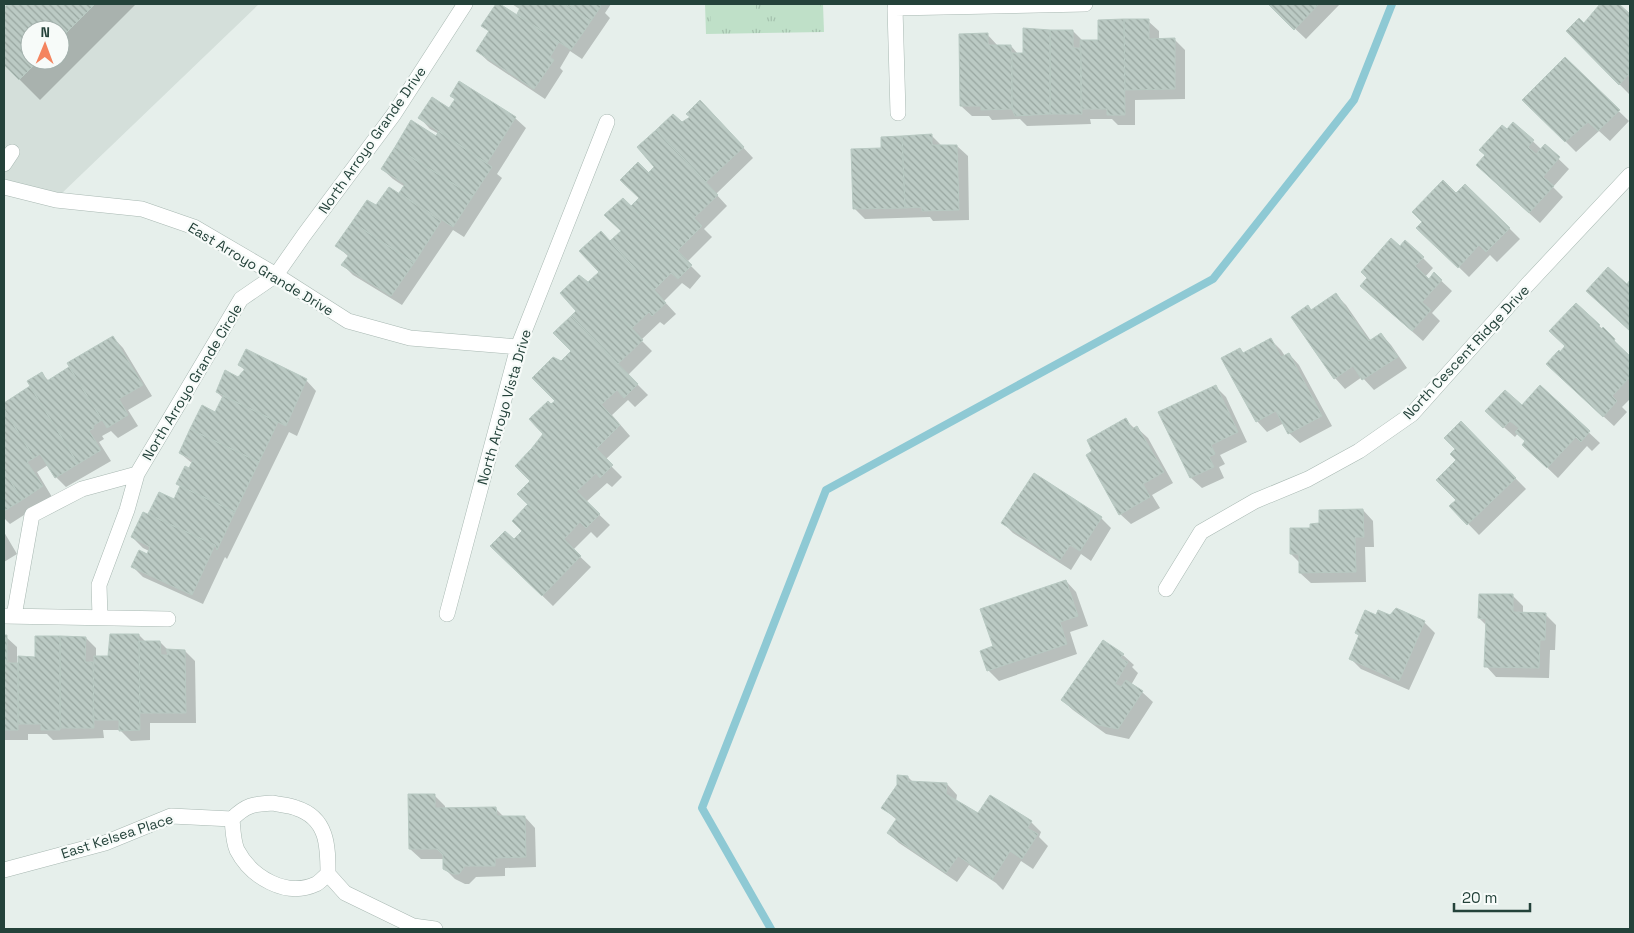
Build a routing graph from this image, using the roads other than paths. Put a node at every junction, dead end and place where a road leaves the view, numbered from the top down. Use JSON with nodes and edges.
{"nodes":[{"id":1,"x":465,"y":4,"type":"edge"},
{"id":2,"x":1085,"y":4,"type":"edge"},
{"id":3,"x":898,"y":113,"type":"dead end"},
{"id":4,"x":607,"y":122,"type":"dead end"},
{"id":5,"x":1630,"y":175,"type":"edge"},
{"id":6,"x":4,"y":187,"type":"edge"},
{"id":7,"x":276,"y":276,"type":"junction"},
{"id":8,"x":518,"y":347,"type":"junction"},
{"id":9,"x":137,"y":474,"type":"junction"},
{"id":10,"x":1166,"y":589,"type":"dead end"},
{"id":11,"x":446,"y":614,"type":"dead end"},
{"id":12,"x":9,"y":616,"type":"edge"},
{"id":13,"x":100,"y":617,"type":"junction"},
{"id":14,"x":168,"y":619,"type":"dead end"},
{"id":15,"x":232,"y":819,"type":"junction"},
{"id":16,"x":4,"y":870,"type":"edge"},
{"id":17,"x":328,"y":874,"type":"junction"},
{"id":18,"x":435,"y":929,"type":"edge"}],
"edges":[{"from":1,"to":7,"type":"street","name":"North Arroyo Grande Drive"},
{"from":2,"to":3,"type":"street"},
{"from":4,"to":8,"type":"street","name":"North Arroyo Vista Drive"},
{"from":5,"to":10,"type":"street","name":"North Cescent Ridge Drive"},
{"from":6,"to":7,"type":"street","name":"East Arroyo Grande Drive"},
{"from":7,"to":8,"type":"street","name":"East Arroyo Grande Drive"},
{"from":7,"to":9,"type":"street","name":"North Arroyo Grande Circle"},
{"from":8,"to":11,"type":"street","name":"North Arroyo Vista Drive"},
{"from":9,"to":12,"type":"street","name":"North Arroyo Grande Circle"},
{"from":9,"to":13,"type":"street","name":"North Arroyo Grande Circle"},
{"from":12,"to":13,"type":"street","name":"North Arroyo Grande Circle"},
{"from":13,"to":14,"type":"street","name":"North Arroyo Grande Circle"},
{"from":15,"to":16,"type":"street","name":"East Kelsea Place"},
{"from":15,"to":17,"type":"street"},
{"from":15,"to":17,"type":"street"},
{"from":17,"to":18,"type":"street"}]}
